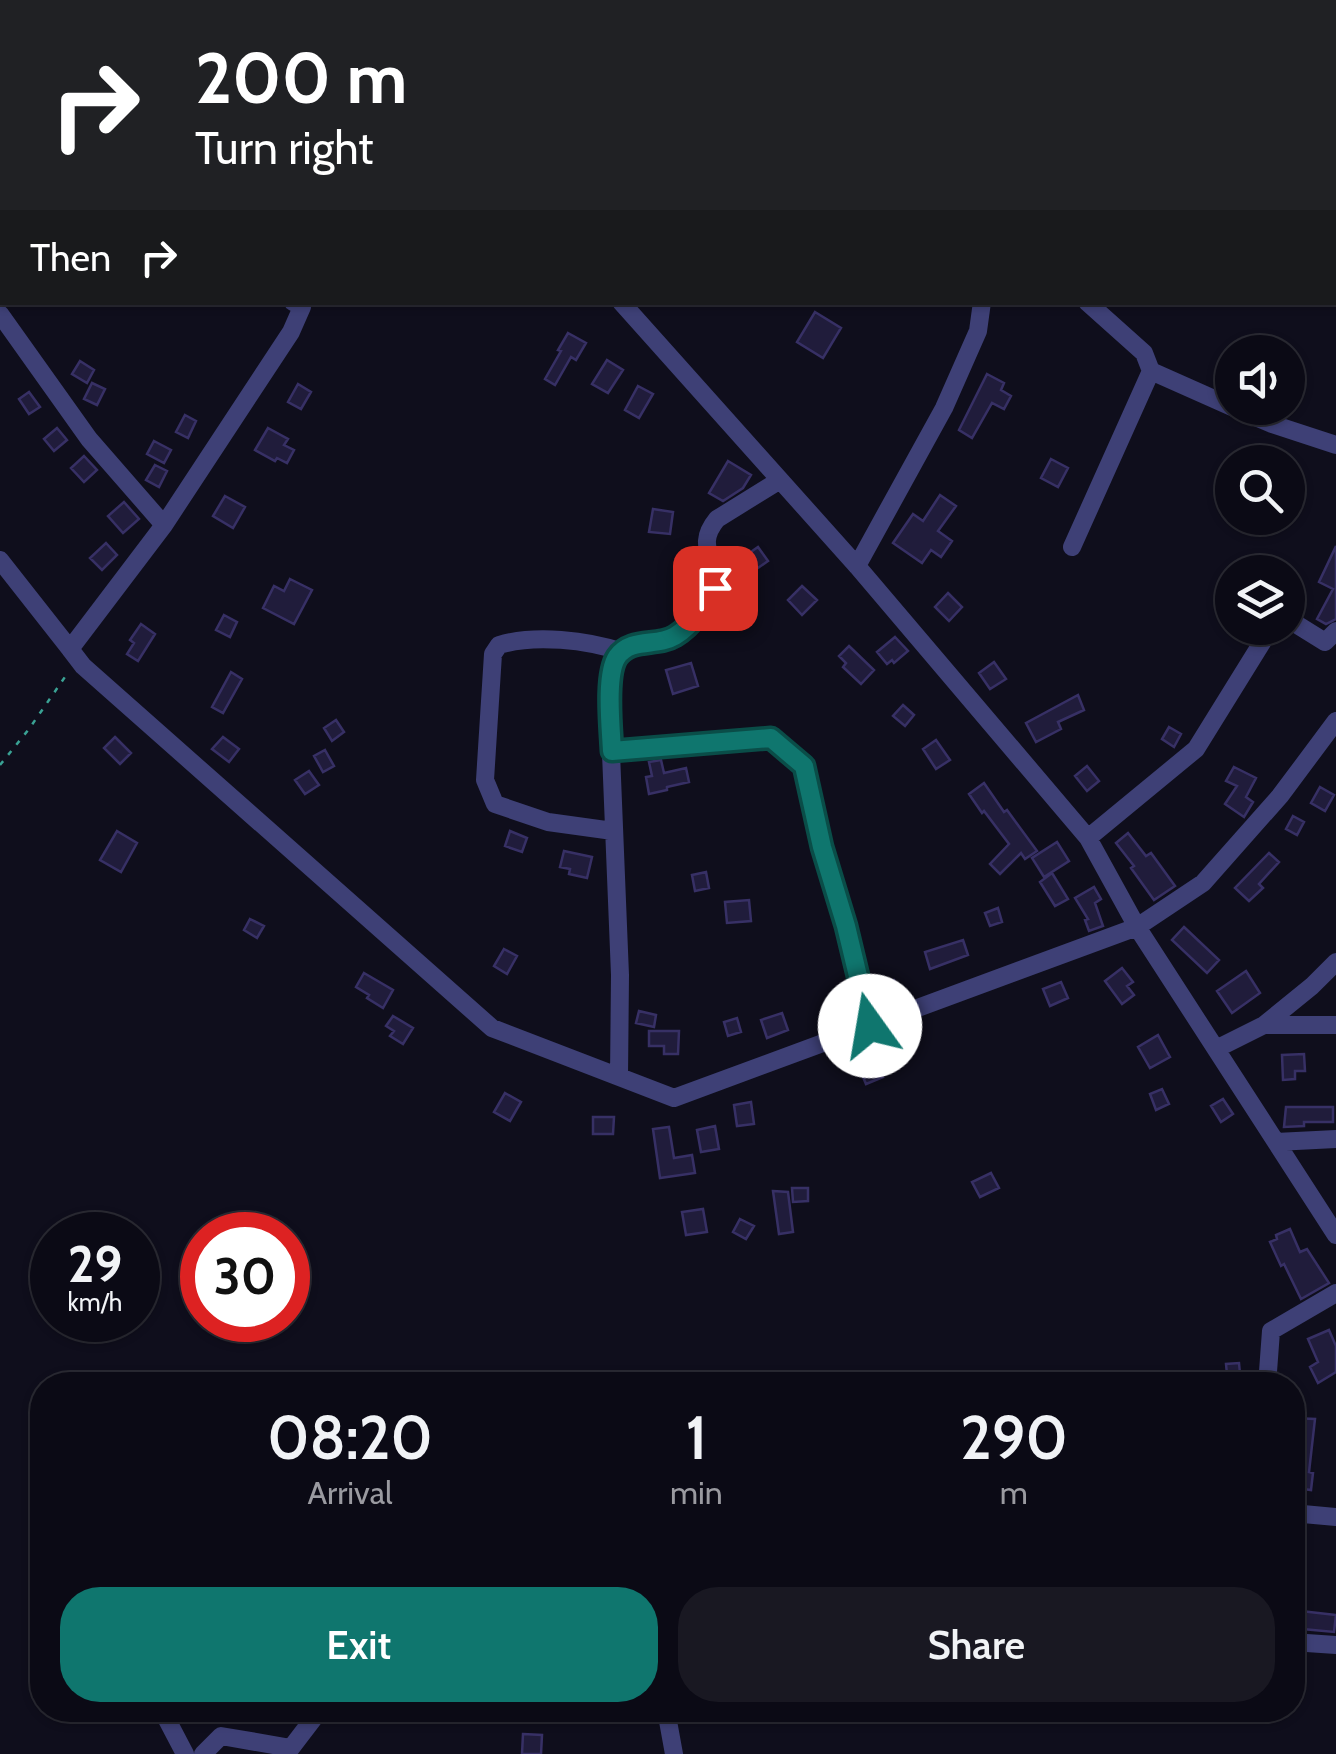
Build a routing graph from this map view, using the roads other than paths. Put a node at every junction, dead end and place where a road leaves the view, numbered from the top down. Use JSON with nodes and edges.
{"nodes":[{"id":1,"x":300,"y":305,"type":"edge"},
{"id":2,"x":623,"y":305,"type":"edge"},
{"id":3,"x":982,"y":305,"type":"edge"},
{"id":4,"x":1091,"y":305,"type":"edge"},
{"id":5,"x":0,"y":314,"type":"edge"},
{"id":6,"x":1151,"y":371,"type":"junction"},
{"id":7,"x":1215,"y":399,"type":"edge"},
{"id":8,"x":1275,"y":425,"type":"edge"},
{"id":9,"x":1336,"y":445,"type":"edge"},
{"id":10,"x":780,"y":480,"type":"junction"},
{"id":11,"x":164,"y":525,"type":"junction"},
{"id":12,"x":1072,"y":547,"type":"dead end"},
{"id":13,"x":0,"y":560,"type":"edge"},
{"id":14,"x":857,"y":566,"type":"junction"},
{"id":15,"x":1305,"y":630,"type":"edge"},
{"id":16,"x":1336,"y":631,"type":"edge"},
{"id":17,"x":1260,"y":645,"type":"edge"},
{"id":18,"x":623,"y":652,"type":"junction"},
{"id":19,"x":74,"y":654,"type":"junction"},
{"id":20,"x":1336,"y":721,"type":"edge"},
{"id":21,"x":612,"y":751,"type":"junction"},
{"id":22,"x":613,"y":831,"type":"junction"},
{"id":23,"x":1088,"y":838,"type":"junction"},
{"id":24,"x":1137,"y":927,"type":"junction"},
{"id":25,"x":1336,"y":962,"type":"edge"},
{"id":26,"x":1336,"y":1025,"type":"edge"},
{"id":27,"x":870,"y":1026,"type":"junction"},
{"id":28,"x":1264,"y":1026,"type":"junction"},
{"id":29,"x":1216,"y":1048,"type":"junction"},
{"id":30,"x":619,"y":1076,"type":"junction"},
{"id":31,"x":1336,"y":1140,"type":"edge"},
{"id":32,"x":1276,"y":1142,"type":"junction"},
{"id":33,"x":1336,"y":1235,"type":"edge"},
{"id":34,"x":1336,"y":1293,"type":"edge"},
{"id":35,"x":1269,"y":1372,"type":"edge"},
{"id":36,"x":1305,"y":1514,"type":"edge"},
{"id":37,"x":1336,"y":1517,"type":"edge"},
{"id":38,"x":1305,"y":1643,"type":"edge"},
{"id":39,"x":1336,"y":1645,"type":"edge"},
{"id":40,"x":168,"y":1722,"type":"edge"},
{"id":41,"x":311,"y":1722,"type":"edge"},
{"id":42,"x":668,"y":1722,"type":"edge"},
{"id":43,"x":185,"y":1754,"type":"edge"},
{"id":44,"x":203,"y":1754,"type":"edge"},
{"id":45,"x":674,"y":1754,"type":"edge"}],
"edges":[{"from":1,"to":11,"type":"street"},
{"from":2,"to":10,"type":"street"},
{"from":3,"to":14,"type":"street"},
{"from":4,"to":6,"type":"street"},
{"from":5,"to":11,"type":"street"},
{"from":6,"to":7,"type":"street"},
{"from":6,"to":12,"type":"street"},
{"from":8,"to":9,"type":"street"},
{"from":10,"to":14,"type":"street"},
{"from":10,"to":18,"type":"street"},
{"from":11,"to":19,"type":"street"},
{"from":13,"to":19,"type":"street"},
{"from":14,"to":23,"type":"street"},
{"from":15,"to":16,"type":"street"},
{"from":17,"to":23,"type":"street"},
{"from":18,"to":21,"type":"street"},
{"from":18,"to":22,"type":"street"},
{"from":19,"to":30,"type":"street"},
{"from":20,"to":24,"type":"street"},
{"from":21,"to":22,"type":"street"},
{"from":21,"to":27,"type":"street"},
{"from":22,"to":30,"type":"street"},
{"from":23,"to":24,"type":"street"},
{"from":24,"to":27,"type":"street"},
{"from":24,"to":29,"type":"street"},
{"from":25,"to":28,"type":"street"},
{"from":26,"to":28,"type":"street"},
{"from":27,"to":30,"type":"street"},
{"from":28,"to":29,"type":"street"},
{"from":29,"to":32,"type":"street"},
{"from":31,"to":32,"type":"street"},
{"from":32,"to":33,"type":"street"},
{"from":34,"to":35,"type":"street"},
{"from":36,"to":37,"type":"street"},
{"from":38,"to":39,"type":"street"},
{"from":40,"to":43,"type":"street"},
{"from":41,"to":44,"type":"street"},
{"from":42,"to":45,"type":"street"}]}
